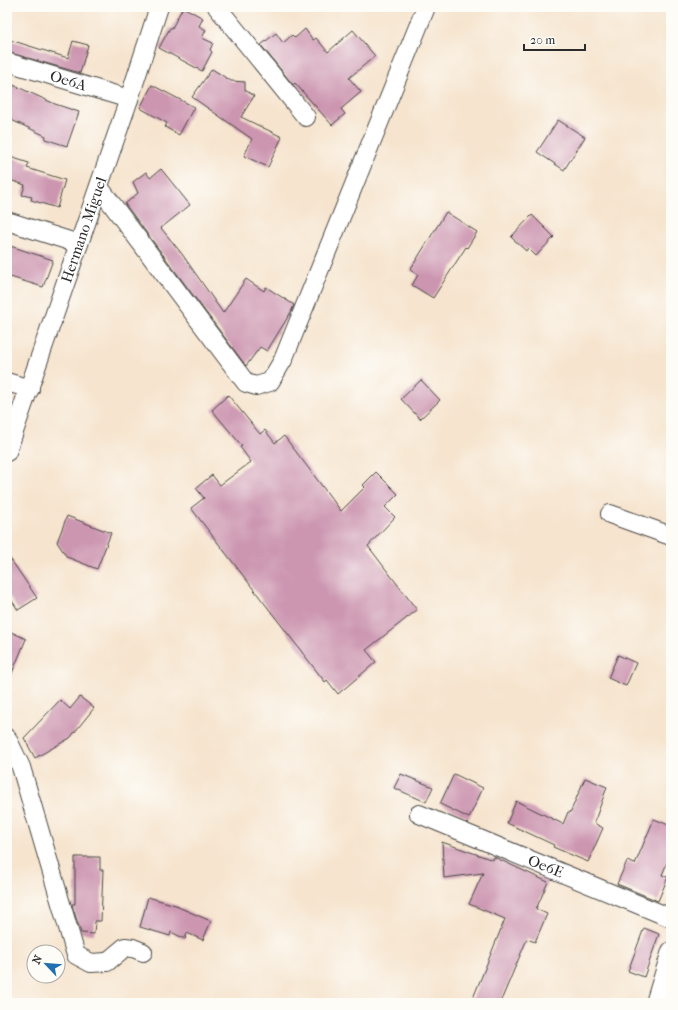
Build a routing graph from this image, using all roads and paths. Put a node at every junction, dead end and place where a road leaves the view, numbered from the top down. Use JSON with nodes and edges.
{"nodes":[{"id":1,"x":159,"y":7,"type":"edge"},
{"id":2,"x":217,"y":7,"type":"edge"},
{"id":3,"x":426,"y":7,"type":"edge"},
{"id":4,"x":7,"y":62,"type":"edge"},
{"id":5,"x":129,"y":99,"type":"junction"},
{"id":6,"x":306,"y":117,"type":"dead end"},
{"id":7,"x":99,"y":187,"type":"junction"},
{"id":8,"x":7,"y":221,"type":"edge"},
{"id":9,"x":79,"y":244,"type":"junction"},
{"id":10,"x":7,"y":382,"type":"edge"},
{"id":11,"x":30,"y":389,"type":"junction"},
{"id":12,"x":7,"y":452,"type":"edge"},
{"id":13,"x":610,"y":514,"type":"dead end"},
{"id":14,"x":671,"y":536,"type":"edge"},
{"id":15,"x":7,"y":738,"type":"edge"},
{"id":16,"x":419,"y":814,"type":"dead end"},
{"id":17,"x":671,"y":918,"type":"edge"},
{"id":18,"x":671,"y":951,"type":"edge"},
{"id":19,"x":143,"y":952,"type":"dead end"},
{"id":20,"x":655,"y":1003,"type":"edge"}],
"edges":[{"from":1,"to":5,"type":"street","name":"Hermano Miguel"},
{"from":2,"to":6,"type":"street"},
{"from":3,"to":7,"type":"street"},
{"from":4,"to":5,"type":"street","name":"Oe6A"},
{"from":5,"to":7,"type":"street","name":"Hermano Miguel"},
{"from":7,"to":9,"type":"street","name":"Hermano Miguel"},
{"from":8,"to":9,"type":"street"},
{"from":9,"to":11,"type":"street","name":"Hermano Miguel"},
{"from":10,"to":11,"type":"street"},
{"from":11,"to":12,"type":"street","name":"Hermano Miguel"},
{"from":13,"to":14,"type":"street"},
{"from":15,"to":19,"type":"street"},
{"from":16,"to":17,"type":"street","name":"Oe6E"},
{"from":18,"to":20,"type":"street"}]}
